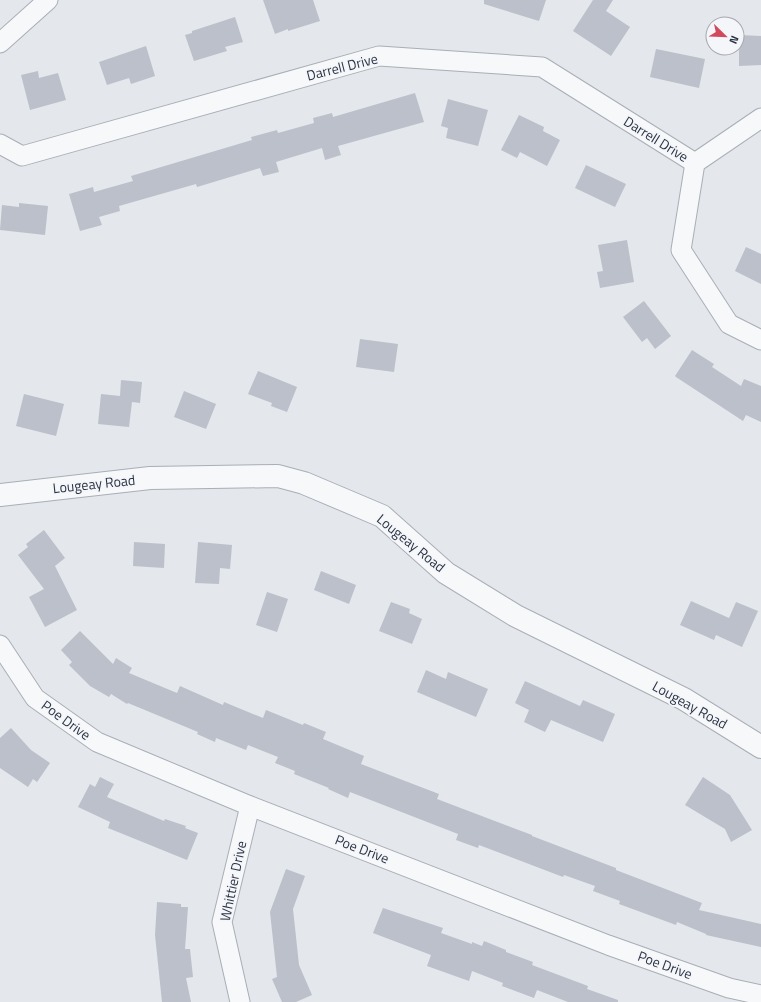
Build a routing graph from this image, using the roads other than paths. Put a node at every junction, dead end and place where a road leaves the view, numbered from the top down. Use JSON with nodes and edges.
{"nodes":[{"id":1,"x":48,"y":0,"type":"edge"},
{"id":2,"x":0,"y":43,"type":"edge"},
{"id":3,"x":761,"y":118,"type":"edge"},
{"id":4,"x":0,"y":144,"type":"edge"},
{"id":5,"x":695,"y":163,"type":"junction"},
{"id":6,"x":761,"y":340,"type":"edge"},
{"id":7,"x":0,"y":495,"type":"edge"},
{"id":8,"x":0,"y":645,"type":"edge"},
{"id":9,"x":761,"y":747,"type":"edge"},
{"id":10,"x":250,"y":806,"type":"junction"},
{"id":11,"x":761,"y":995,"type":"edge"},
{"id":12,"x":240,"y":1002,"type":"edge"}],
"edges":[{"from":1,"to":2,"type":"street"},
{"from":3,"to":5,"type":"street"},
{"from":4,"to":5,"type":"street","name":"Darrell Drive"},
{"from":5,"to":6,"type":"street"},
{"from":7,"to":9,"type":"street","name":"Lougeay Road"},
{"from":8,"to":10,"type":"street","name":"Poe Drive"},
{"from":10,"to":11,"type":"street","name":"Poe Drive"},
{"from":10,"to":12,"type":"street","name":"Whittier Drive"}]}
